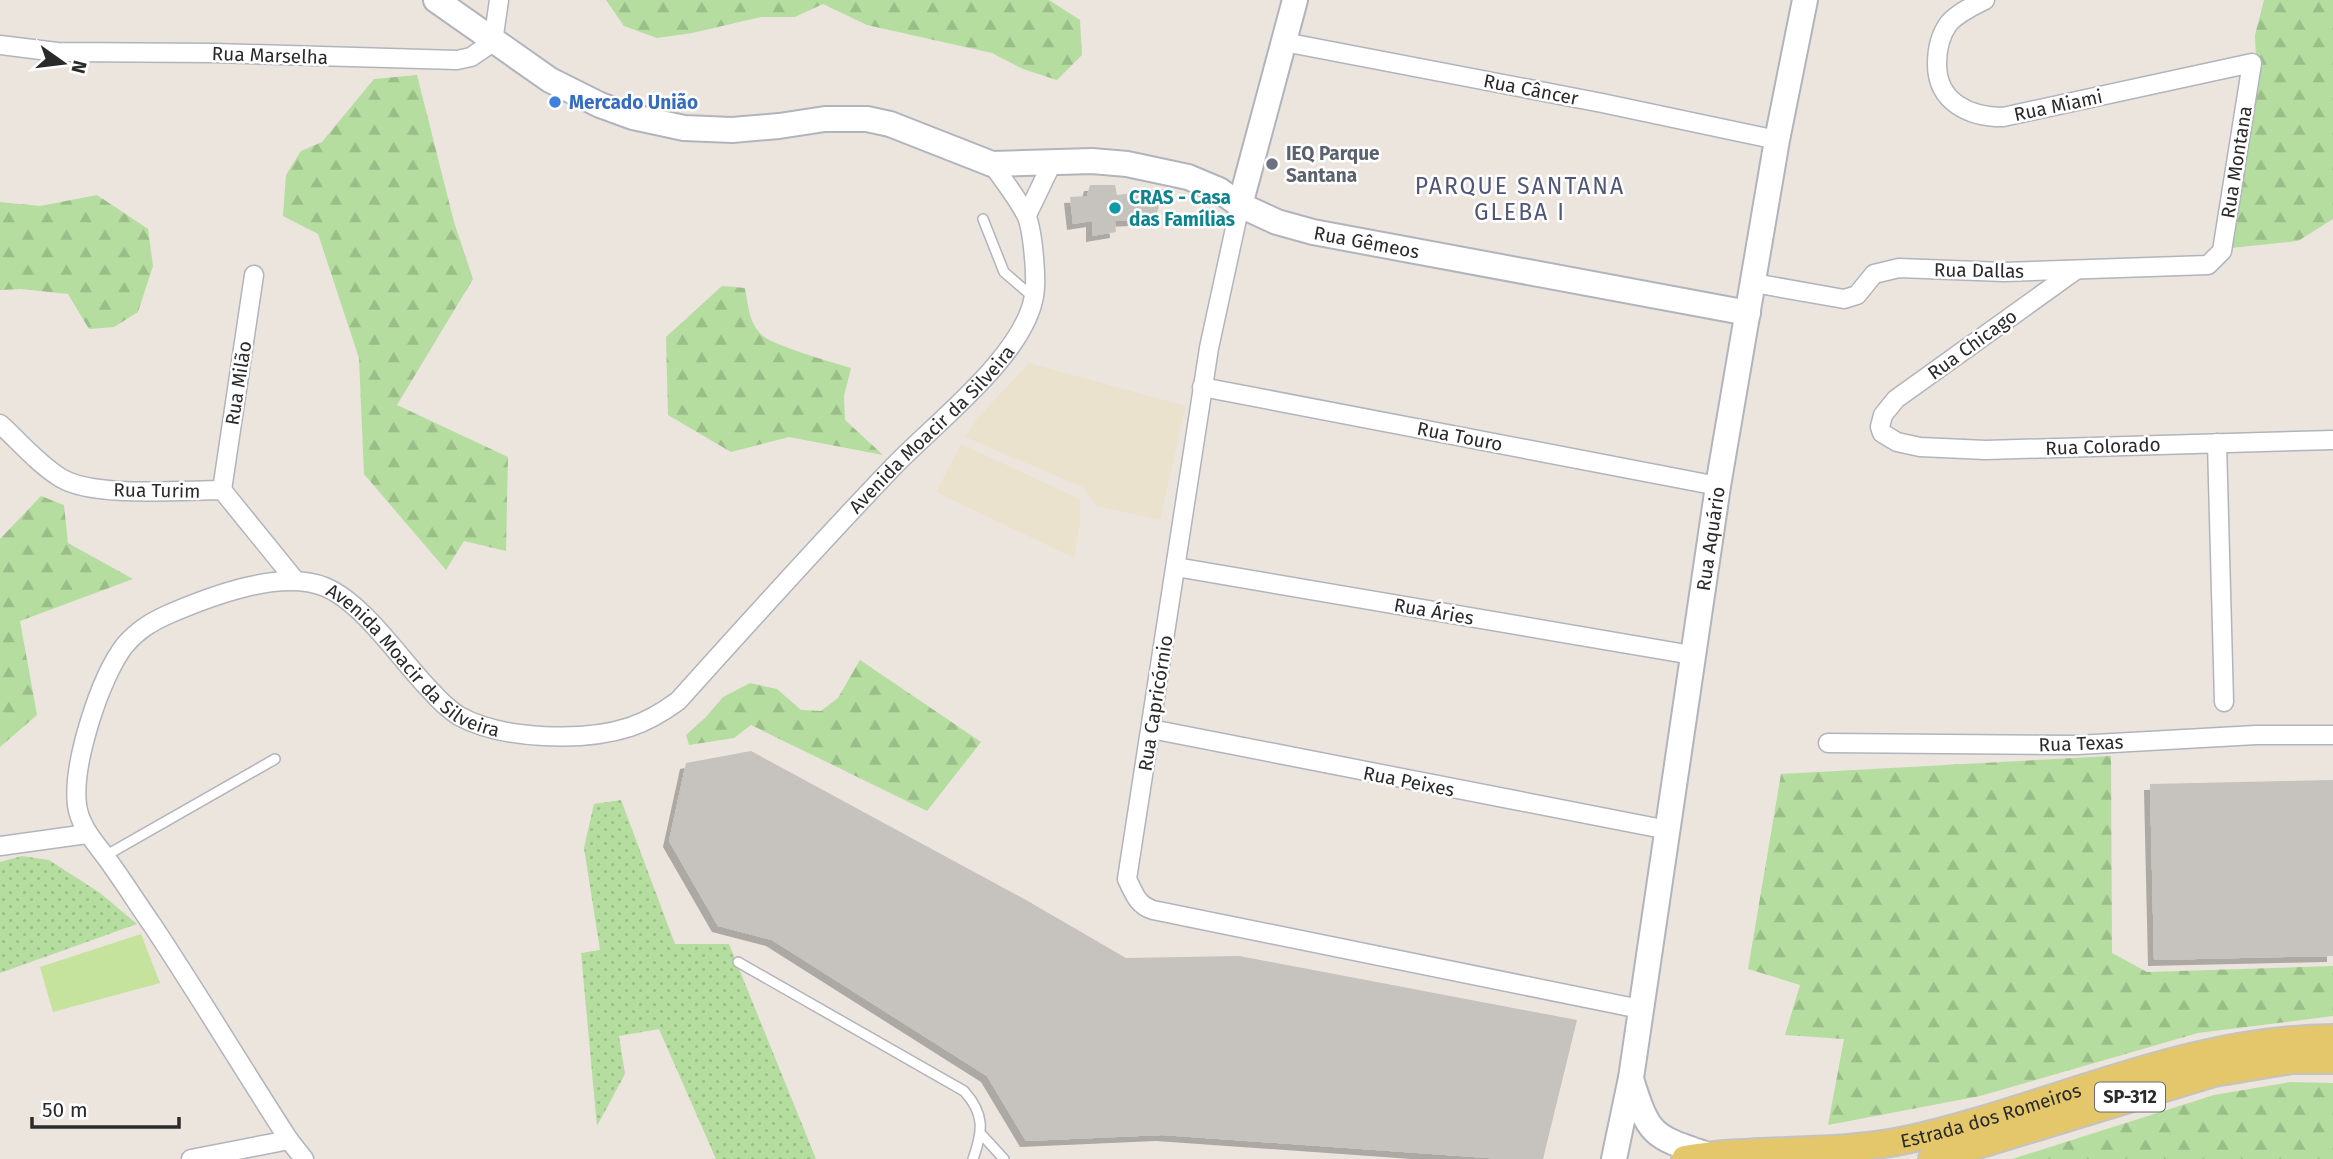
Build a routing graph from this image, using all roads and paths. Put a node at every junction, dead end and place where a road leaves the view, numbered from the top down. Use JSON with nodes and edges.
{"nodes":[{"id":1,"x":436,"y":0,"type":"edge"},
{"id":2,"x":499,"y":0,"type":"edge"},
{"id":3,"x":1295,"y":0,"type":"edge"},
{"id":4,"x":1805,"y":0,"type":"edge"},
{"id":5,"x":1985,"y":0,"type":"edge"},
{"id":6,"x":494,"y":42,"type":"junction"},
{"id":7,"x":1284,"y":42,"type":"junction"},
{"id":8,"x":0,"y":45,"type":"edge"},
{"id":9,"x":2252,"y":63,"type":"joint"},
{"id":10,"x":1777,"y":140,"type":"junction"},
{"id":11,"x":1053,"y":161,"type":"junction"},
{"id":12,"x":992,"y":164,"type":"junction"},
{"id":13,"x":1240,"y":205,"type":"junction"},
{"id":14,"x":1027,"y":215,"type":"junction"},
{"id":15,"x":983,"y":219,"type":"dead end"},
{"id":16,"x":2215,"y":259,"type":"joint"},
{"id":17,"x":2076,"y":270,"type":"junction"},
{"id":18,"x":254,"y":275,"type":"dead end"},
{"id":19,"x":1754,"y":283,"type":"junction"},
{"id":20,"x":1034,"y":298,"type":"junction"},
{"id":21,"x":1748,"y":313,"type":"junction"},
{"id":22,"x":1202,"y":387,"type":"junction"},
{"id":23,"x":0,"y":424,"type":"edge"},
{"id":24,"x":1880,"y":427,"type":"joint"},
{"id":25,"x":2333,"y":440,"type":"edge"},
{"id":26,"x":2217,"y":443,"type":"junction"},
{"id":27,"x":1718,"y":486,"type":"junction"},
{"id":28,"x":222,"y":490,"type":"junction"},
{"id":29,"x":1176,"y":567,"type":"junction"},
{"id":30,"x":295,"y":580,"type":"junction"},
{"id":31,"x":1692,"y":655,"type":"junction"},
{"id":32,"x":2224,"y":702,"type":"dead end"},
{"id":33,"x":1151,"y":729,"type":"junction"},
{"id":34,"x":2333,"y":735,"type":"edge"},
{"id":35,"x":1828,"y":743,"type":"dead end"},
{"id":36,"x":275,"y":759,"type":"dead end"},
{"id":37,"x":1668,"y":830,"type":"junction"},
{"id":38,"x":87,"y":834,"type":"junction"},
{"id":39,"x":0,"y":846,"type":"edge"},
{"id":40,"x":105,"y":856,"type":"junction"},
{"id":41,"x":738,"y":962,"type":"dead end"},
{"id":42,"x":1640,"y":1009,"type":"junction"},
{"id":43,"x":2333,"y":1038,"type":"edge"},
{"id":44,"x":2333,"y":1060,"type":"edge"},
{"id":45,"x":1631,"y":1078,"type":"junction"},
{"id":46,"x":982,"y":1135,"type":"junction"},
{"id":47,"x":289,"y":1140,"type":"junction"},
{"id":48,"x":1702,"y":1158,"type":"edge"},
{"id":49,"x":191,"y":1159,"type":"edge"},
{"id":50,"x":304,"y":1159,"type":"edge"},
{"id":51,"x":973,"y":1159,"type":"edge"},
{"id":52,"x":1004,"y":1159,"type":"edge"},
{"id":53,"x":1614,"y":1159,"type":"edge"},
{"id":54,"x":1932,"y":1159,"type":"edge"}],
"edges":[{"from":1,"to":6,"type":"street"},
{"from":2,"to":6,"type":"street"},
{"from":3,"to":7,"type":"street","name":"Rua Capricórnio"},
{"from":4,"to":10,"type":"street","name":"Rua Aquário"},
{"from":5,"to":9,"type":"street","name":"Rua Miami"},
{"from":6,"to":8,"type":"street","name":"Rua Marselha"},
{"from":6,"to":12,"type":"street"},
{"from":7,"to":10,"type":"street","name":"Rua Câncer"},
{"from":7,"to":13,"type":"street","name":"Rua Capricórnio"},
{"from":9,"to":16,"type":"street","name":"Rua Montana"},
{"from":10,"to":19,"type":"street","name":"Rua Aquário"},
{"from":11,"to":12,"type":"street","name":"Rua Gêmeos"},
{"from":11,"to":13,"type":"street","name":"Rua Gêmeos"},
{"from":11,"to":14,"type":"street"},
{"from":12,"to":14,"type":"street","name":"Avenida Moacir da Silveira"},
{"from":13,"to":21,"type":"street","name":"Rua Gêmeos"},
{"from":13,"to":22,"type":"street","name":"Rua Capricórnio"},
{"from":14,"to":20,"type":"street","name":"Avenida Moacir da Silveira"},
{"from":15,"to":20,"type":"lane"},
{"from":16,"to":17,"type":"street","name":"Rua Dallas"},
{"from":17,"to":19,"type":"street","name":"Rua Dallas"},
{"from":17,"to":24,"type":"street","name":"Rua Chicago"},
{"from":18,"to":28,"type":"street","name":"Rua Milão"},
{"from":19,"to":21,"type":"street","name":"Rua Aquário"},
{"from":20,"to":30,"type":"street","name":"Avenida Moacir da Silveira"},
{"from":21,"to":27,"type":"street","name":"Rua Aquário"},
{"from":22,"to":27,"type":"street","name":"Rua Touro"},
{"from":22,"to":29,"type":"street","name":"Rua Capricórnio"},
{"from":23,"to":28,"type":"street","name":"Rua Turim"},
{"from":24,"to":26,"type":"street","name":"Rua Colorado"},
{"from":25,"to":26,"type":"street","name":"Rua Colorado"},
{"from":26,"to":32,"type":"street"},
{"from":27,"to":31,"type":"street","name":"Rua Aquário"},
{"from":28,"to":30,"type":"street","name":"Rua Turim"},
{"from":29,"to":31,"type":"street","name":"Rua Áries"},
{"from":29,"to":33,"type":"street","name":"Rua Capricórnio"},
{"from":30,"to":38,"type":"street","name":"Avenida Moacir da Silveira"},
{"from":31,"to":37,"type":"street","name":"Rua Aquário"},
{"from":33,"to":37,"type":"street","name":"Rua Peixes"},
{"from":33,"to":42,"type":"street","name":"Rua Capricórnio"},
{"from":34,"to":35,"type":"street","name":"Rua Texas"},
{"from":36,"to":40,"type":"lane"},
{"from":37,"to":42,"type":"street","name":"Rua Aquário"},
{"from":38,"to":39,"type":"street"},
{"from":38,"to":40,"type":"street","name":"Avenida Moacir da Silveira"},
{"from":40,"to":47,"type":"street","name":"Avenida Moacir da Silveira"},
{"from":41,"to":46,"type":"lane"},
{"from":42,"to":45,"type":"street","name":"Rua Aquário"},
{"from":43,"to":48,"type":"main road","name":"Estrada dos Romeiros","number":"SP-312"},
{"from":44,"to":54,"type":"main road","name":"Estrada dos Romeiros","number":"SP-312"},
{"from":45,"to":48,"type":"street"},
{"from":45,"to":53,"type":"street","name":"Rua Aquário"},
{"from":46,"to":51,"type":"lane"},
{"from":46,"to":52,"type":"lane"},
{"from":47,"to":49,"type":"street"},
{"from":47,"to":50,"type":"street","name":"Avenida Moacir da Silveira"}]}
